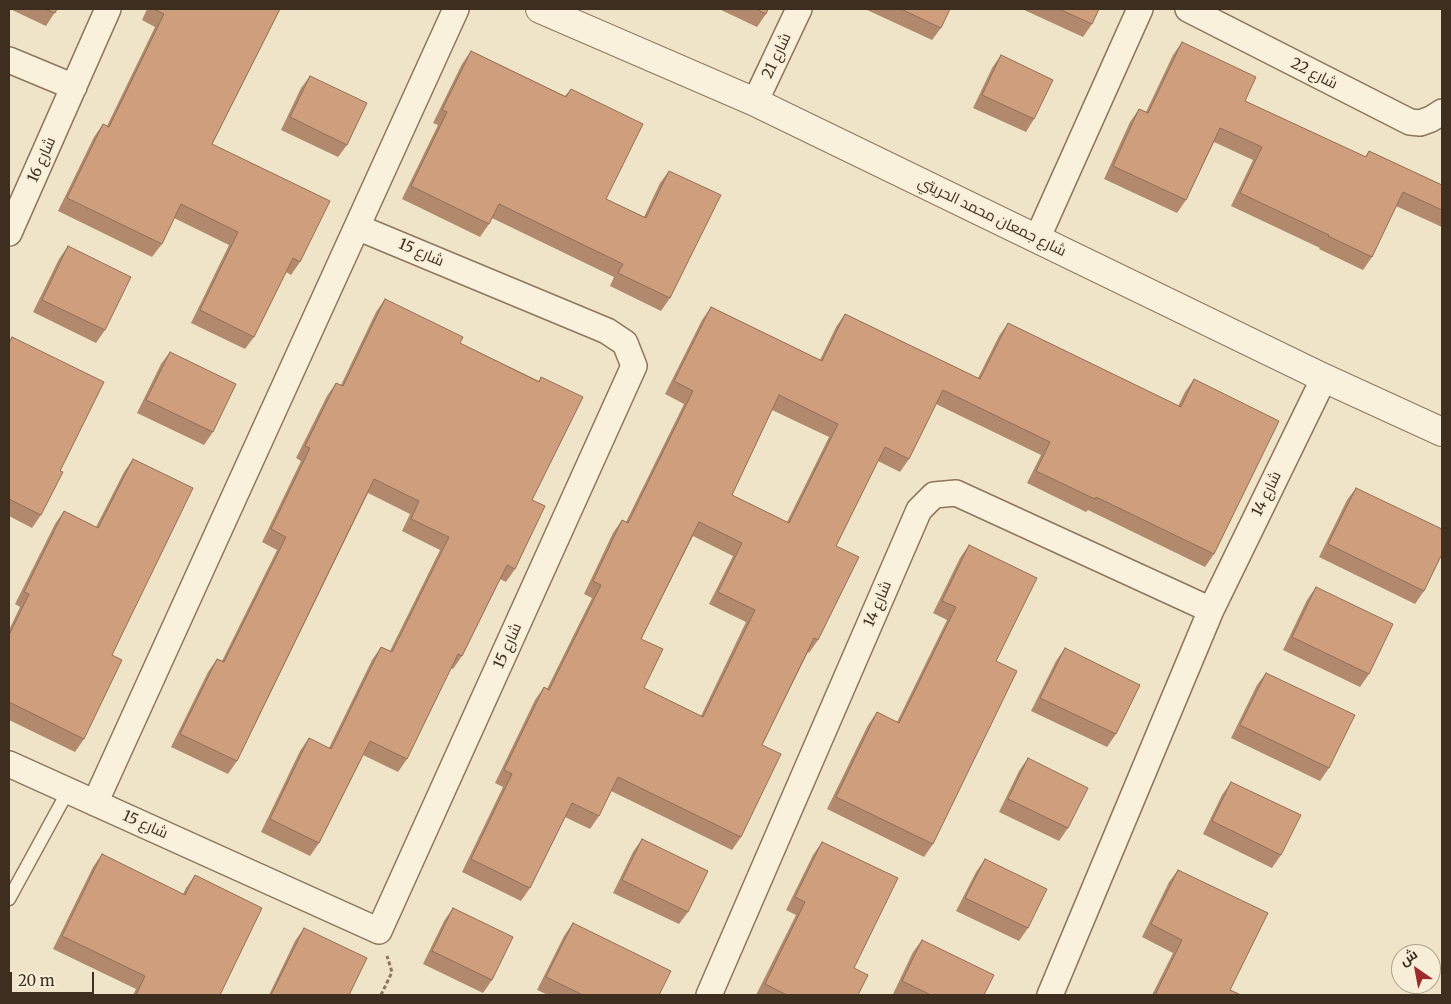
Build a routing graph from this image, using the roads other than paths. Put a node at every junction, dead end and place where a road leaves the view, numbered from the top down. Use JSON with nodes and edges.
{"nodes":[{"id":1,"x":108,"y":9,"type":"edge"},
{"id":2,"x":456,"y":9,"type":"edge"},
{"id":3,"x":540,"y":9,"type":"edge"},
{"id":4,"x":799,"y":9,"type":"edge"},
{"id":5,"x":1140,"y":9,"type":"edge"},
{"id":6,"x":1188,"y":9,"type":"edge"},
{"id":7,"x":9,"y":60,"type":"edge"},
{"id":8,"x":74,"y":87,"type":"junction"},
{"id":9,"x":755,"y":102,"type":"junction"},
{"id":10,"x":1442,"y":112,"type":"edge"},
{"id":11,"x":357,"y":227,"type":"junction"},
{"id":12,"x":9,"y":233,"type":"edge"},
{"id":13,"x":1037,"y":239,"type":"junction"},
{"id":14,"x":1324,"y":378,"type":"junction"},
{"id":15,"x":1442,"y":432,"type":"edge"},
{"id":16,"x":1210,"y":610,"type":"junction"},
{"id":17,"x":9,"y":764,"type":"edge"},
{"id":18,"x":68,"y":791,"type":"junction"},
{"id":19,"x":95,"y":803,"type":"junction"},
{"id":20,"x":9,"y":899,"type":"edge"},
{"id":21,"x":709,"y":995,"type":"edge"},
{"id":22,"x":1050,"y":995,"type":"edge"}],
"edges":[{"from":1,"to":8,"type":"street","name":"شارع 16"},
{"from":2,"to":11,"type":"street"},
{"from":3,"to":9,"type":"street","name":"شارع جمعان محمد الحريتي"},
{"from":4,"to":9,"type":"street","name":"شارع 21"},
{"from":5,"to":13,"type":"street"},
{"from":6,"to":10,"type":"street","name":"شارع 22"},
{"from":7,"to":8,"type":"street"},
{"from":8,"to":12,"type":"street","name":"شارع 16"},
{"from":9,"to":13,"type":"street","name":"شارع جمعان محمد الحريتي"},
{"from":11,"to":19,"type":"street"},
{"from":11,"to":19,"type":"street","name":"شارع 15"},
{"from":13,"to":14,"type":"street","name":"شارع جمعان محمد الحريتي"},
{"from":14,"to":15,"type":"street","name":"شارع جمعان محمد الحريتي"},
{"from":14,"to":16,"type":"street","name":"شارع 14"},
{"from":16,"to":21,"type":"street","name":"شارع 14"},
{"from":16,"to":22,"type":"street","name":"شارع 14"},
{"from":17,"to":18,"type":"street","name":"شارع 15"},
{"from":18,"to":19,"type":"street","name":"شارع 15"},
{"from":18,"to":20,"type":"lane"}]}
